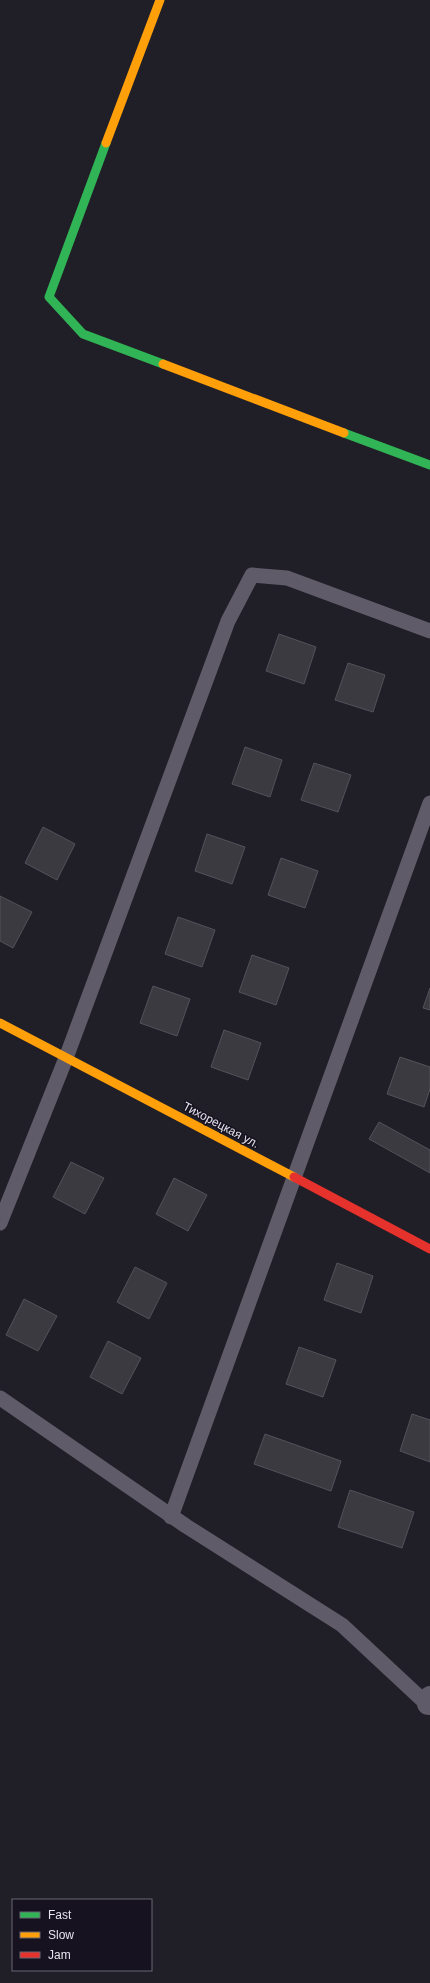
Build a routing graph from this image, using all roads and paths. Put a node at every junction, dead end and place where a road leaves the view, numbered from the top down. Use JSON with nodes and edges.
{"nodes":[{"id":1,"x":160,"y":0,"type":"edge"},
{"id":2,"x":430,"y":465,"type":"edge"},
{"id":3,"x":430,"y":631,"type":"edge"},
{"id":4,"x":430,"y":804,"type":"edge"},
{"id":5,"x":0,"y":1023,"type":"edge"},
{"id":6,"x":66,"y":1058,"type":"junction"},
{"id":7,"x":293,"y":1177,"type":"junction"},
{"id":8,"x":0,"y":1223,"type":"edge"},
{"id":9,"x":430,"y":1249,"type":"edge"},
{"id":10,"x":0,"y":1398,"type":"edge"},
{"id":11,"x":171,"y":1517,"type":"junction"},
{"id":12,"x":429,"y":1702,"type":"edge"}],
"edges":[{"from":1,"to":2,"type":"street"},
{"from":3,"to":6,"type":"lane"},
{"from":4,"to":7,"type":"lane"},
{"from":5,"to":6,"type":"street","name":"Тихорецкая ул."},
{"from":6,"to":7,"type":"street","name":"Тихорецкая ул."},
{"from":6,"to":8,"type":"lane"},
{"from":7,"to":9,"type":"street","name":"Тихорецкая ул."},
{"from":7,"to":11,"type":"lane"},
{"from":10,"to":11,"type":"lane"},
{"from":11,"to":12,"type":"lane"}]}
